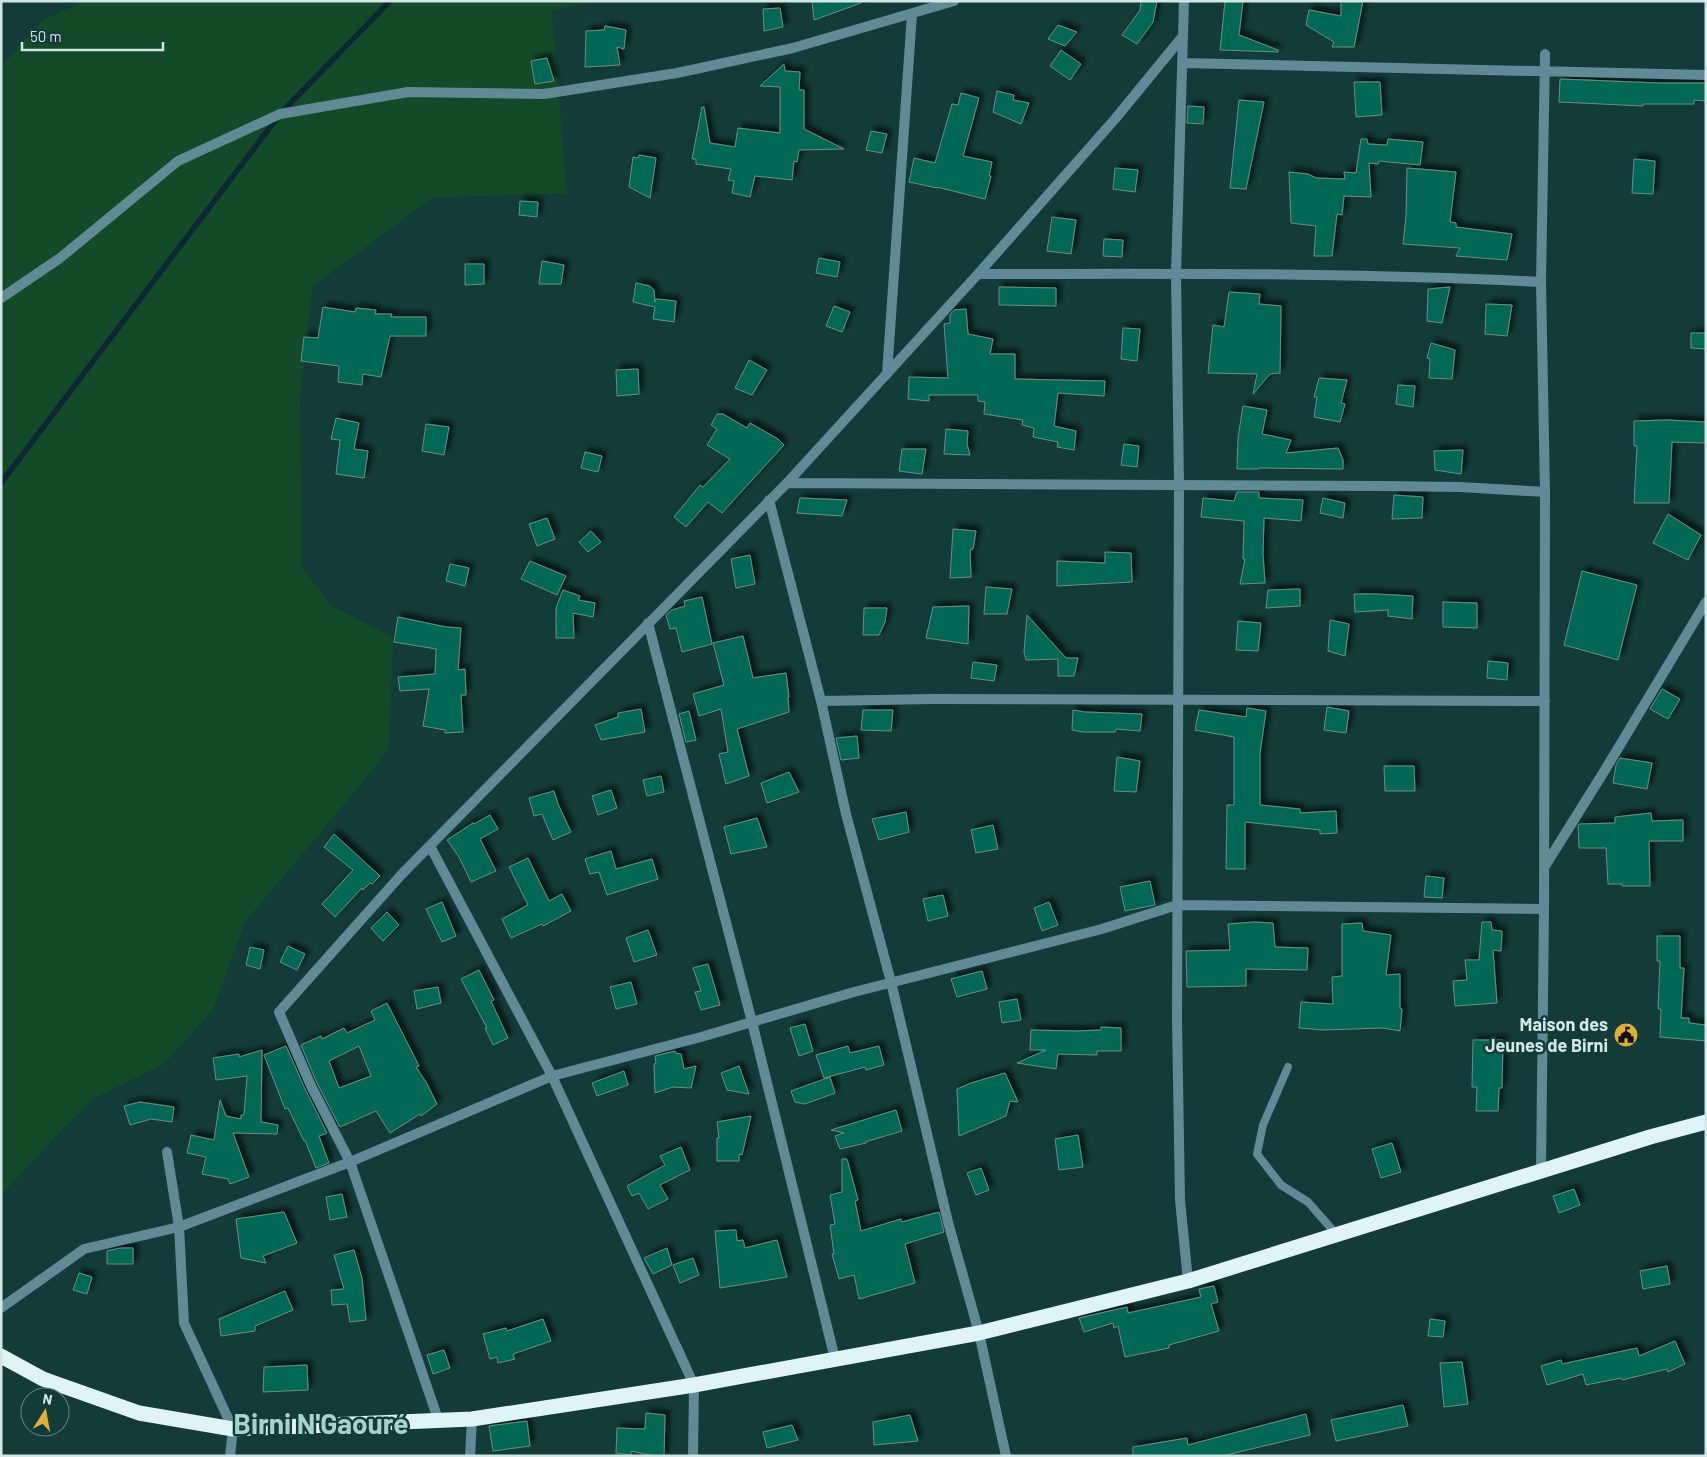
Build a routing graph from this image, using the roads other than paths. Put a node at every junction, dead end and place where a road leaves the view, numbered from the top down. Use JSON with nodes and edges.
{"nodes":[{"id":1,"x":954,"y":1,"type":"edge"},
{"id":2,"x":1184,"y":1,"type":"edge"},
{"id":3,"x":912,"y":14,"type":"junction"},
{"id":4,"x":1183,"y":36,"type":"junction"},
{"id":5,"x":1545,"y":54,"type":"dead end"},
{"id":6,"x":1182,"y":63,"type":"junction"},
{"id":7,"x":1545,"y":71,"type":"junction"},
{"id":8,"x":1706,"y":75,"type":"edge"},
{"id":9,"x":978,"y":274,"type":"junction"},
{"id":10,"x":1176,"y":274,"type":"junction"},
{"id":11,"x":1541,"y":282,"type":"junction"},
{"id":12,"x":1,"y":298,"type":"edge"},
{"id":13,"x":887,"y":374,"type":"junction"},
{"id":14,"x":787,"y":483,"type":"junction"},
{"id":15,"x":1179,"y":484,"type":"junction"},
{"id":16,"x":1545,"y":492,"type":"junction"},
{"id":17,"x":769,"y":500,"type":"junction"},
{"id":18,"x":1706,"y":602,"type":"edge"},
{"id":19,"x":648,"y":623,"type":"junction"},
{"id":20,"x":1178,"y":700,"type":"junction"},
{"id":21,"x":1545,"y":700,"type":"junction"},
{"id":22,"x":822,"y":701,"type":"junction"},
{"id":23,"x":430,"y":846,"type":"junction"},
{"id":24,"x":1544,"y":867,"type":"junction"},
{"id":25,"x":1177,"y":905,"type":"junction"},
{"id":26,"x":1544,"y":908,"type":"junction"},
{"id":27,"x":891,"y":982,"type":"junction"},
{"id":28,"x":752,"y":1022,"type":"junction"},
{"id":29,"x":1288,"y":1067,"type":"dead end"},
{"id":30,"x":552,"y":1076,"type":"junction"},
{"id":31,"x":1706,"y":1122,"type":"edge"},
{"id":32,"x":167,"y":1152,"type":"dead end"},
{"id":33,"x":350,"y":1162,"type":"junction"},
{"id":34,"x":1541,"y":1171,"type":"junction"},
{"id":35,"x":179,"y":1227,"type":"junction"},
{"id":36,"x":1337,"y":1235,"type":"junction"},
{"id":37,"x":1188,"y":1281,"type":"junction"},
{"id":38,"x":1,"y":1308,"type":"edge"},
{"id":39,"x":979,"y":1333,"type":"junction"},
{"id":40,"x":1,"y":1356,"type":"edge"},
{"id":41,"x":835,"y":1359,"type":"junction"},
{"id":42,"x":694,"y":1386,"type":"junction"},
{"id":43,"x":472,"y":1419,"type":"junction"},
{"id":44,"x":439,"y":1422,"type":"junction"},
{"id":45,"x":233,"y":1429,"type":"junction"},
{"id":46,"x":230,"y":1456,"type":"edge"},
{"id":47,"x":470,"y":1456,"type":"edge"},
{"id":48,"x":693,"y":1456,"type":"edge"},
{"id":49,"x":1006,"y":1456,"type":"edge"}],
"edges":[{"from":1,"to":3,"type":"street"},
{"from":2,"to":4,"type":"street"},
{"from":3,"to":12,"type":"street"},
{"from":3,"to":13,"type":"street"},
{"from":4,"to":6,"type":"street"},
{"from":4,"to":9,"type":"street"},
{"from":5,"to":7,"type":"street"},
{"from":6,"to":7,"type":"street"},
{"from":6,"to":10,"type":"street"},
{"from":7,"to":8,"type":"street"},
{"from":7,"to":11,"type":"street"},
{"from":9,"to":10,"type":"street"},
{"from":9,"to":13,"type":"street"},
{"from":10,"to":11,"type":"street"},
{"from":10,"to":15,"type":"street"},
{"from":11,"to":16,"type":"street"},
{"from":13,"to":14,"type":"street"},
{"from":14,"to":15,"type":"street"},
{"from":14,"to":17,"type":"street"},
{"from":15,"to":16,"type":"street"},
{"from":15,"to":20,"type":"street"},
{"from":16,"to":21,"type":"street"},
{"from":17,"to":19,"type":"street"},
{"from":17,"to":22,"type":"street"},
{"from":18,"to":24,"type":"street"},
{"from":19,"to":23,"type":"street"},
{"from":19,"to":28,"type":"street"},
{"from":20,"to":21,"type":"street"},
{"from":20,"to":22,"type":"street"},
{"from":20,"to":25,"type":"street"},
{"from":21,"to":24,"type":"street"},
{"from":22,"to":27,"type":"street"},
{"from":23,"to":30,"type":"street"},
{"from":23,"to":33,"type":"street"},
{"from":24,"to":26,"type":"street"},
{"from":25,"to":26,"type":"street"},
{"from":25,"to":27,"type":"street"},
{"from":25,"to":37,"type":"street"},
{"from":26,"to":34,"type":"street"},
{"from":27,"to":28,"type":"street"},
{"from":27,"to":39,"type":"street"},
{"from":28,"to":30,"type":"street"},
{"from":28,"to":41,"type":"street"},
{"from":29,"to":36,"type":"lane"},
{"from":30,"to":33,"type":"street"},
{"from":30,"to":42,"type":"street"},
{"from":31,"to":34,"type":"highway"},
{"from":32,"to":35,"type":"street"},
{"from":33,"to":35,"type":"street"},
{"from":33,"to":44,"type":"street"},
{"from":34,"to":36,"type":"highway"},
{"from":35,"to":38,"type":"street"},
{"from":35,"to":45,"type":"street"},
{"from":36,"to":37,"type":"highway"},
{"from":37,"to":39,"type":"highway"},
{"from":39,"to":41,"type":"highway"},
{"from":39,"to":49,"type":"street"},
{"from":40,"to":45,"type":"highway"},
{"from":41,"to":42,"type":"highway"},
{"from":42,"to":43,"type":"highway"},
{"from":42,"to":48,"type":"street"},
{"from":43,"to":44,"type":"highway"},
{"from":43,"to":47,"type":"street"},
{"from":44,"to":45,"type":"highway"},
{"from":45,"to":46,"type":"street"}]}
